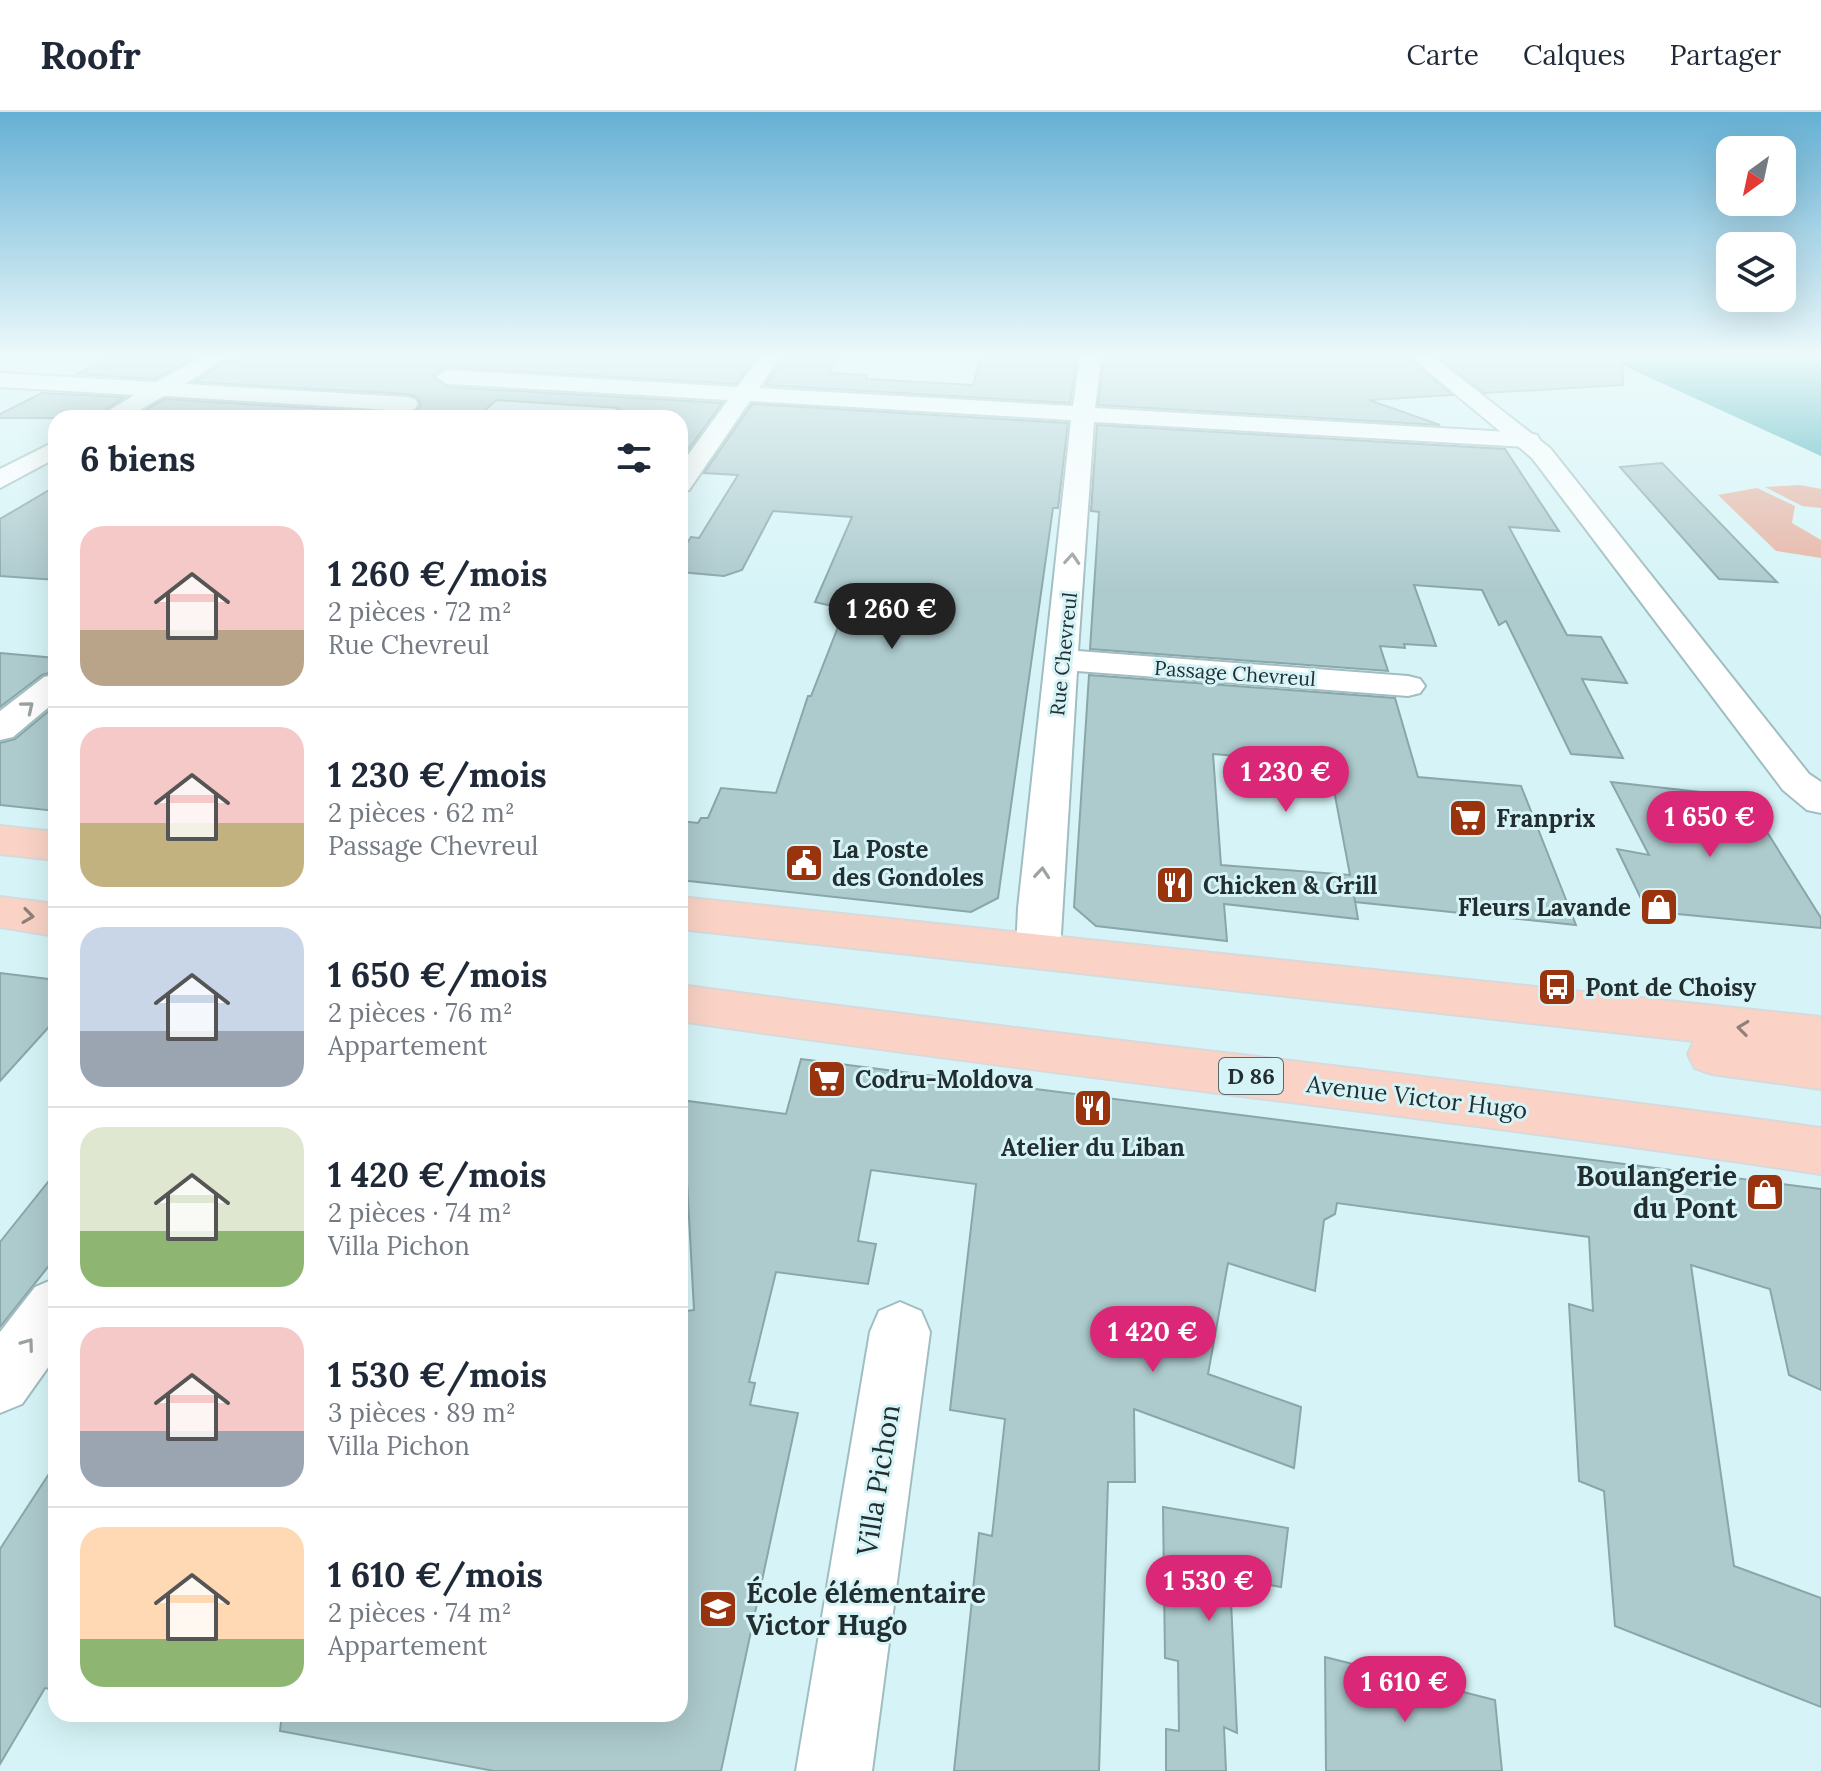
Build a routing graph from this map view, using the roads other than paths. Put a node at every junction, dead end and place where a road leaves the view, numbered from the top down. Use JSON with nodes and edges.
{"nodes":[{"id":1,"x":714,"y":435,"type":"edge"},
{"id":2,"x":1081,"y":435,"type":"edge"},
{"id":3,"x":1450,"y":435,"type":"edge"},
{"id":4,"x":1522,"y":435,"type":"edge"},
{"id":5,"x":1528,"y":440,"type":"junction"},
{"id":6,"x":48,"y":453,"type":"edge"},
{"id":7,"x":688,"y":473,"type":"edge"},
{"id":8,"x":0,"y":480,"type":"edge"},
{"id":9,"x":1062,"y":660,"type":"junction"},
{"id":10,"x":1408,"y":686,"type":"dead end"},
{"id":11,"x":48,"y":690,"type":"edge"},
{"id":12,"x":0,"y":729,"type":"edge"},
{"id":13,"x":1809,"y":791,"type":"edge"},
{"id":14,"x":1821,"y":835,"type":"edge"},
{"id":15,"x":0,"y":840,"type":"edge"},
{"id":16,"x":48,"y":845,"type":"edge"},
{"id":17,"x":0,"y":912,"type":"edge"},
{"id":18,"x":699,"y":915,"type":"edge"},
{"id":19,"x":48,"y":919,"type":"edge"},
{"id":20,"x":1038,"y":951,"type":"junction"},
{"id":21,"x":688,"y":1001,"type":"edge"},
{"id":22,"x":688,"y":1002,"type":"edge"},
{"id":23,"x":1821,"y":1036,"type":"edge"},
{"id":24,"x":1821,"y":1069,"type":"edge"},
{"id":25,"x":1821,"y":1122,"type":"edge"},
{"id":26,"x":1821,"y":1151,"type":"edge"},
{"id":27,"x":48,"y":1318,"type":"edge"},
{"id":28,"x":900,"y":1332,"type":"dead end"},
{"id":29,"x":0,"y":1382,"type":"edge"},
{"id":30,"x":834,"y":1771,"type":"edge"}],
"edges":[{"from":1,"to":7,"type":"street"},
{"from":9,"to":2,"type":"street","name":"Rue Chevreul","one_way":true},
{"from":3,"to":5,"type":"street"},
{"from":4,"to":5,"type":"street"},
{"from":5,"to":13,"type":"street"},
{"from":6,"to":8,"type":"street"},
{"from":9,"to":10,"type":"street","name":"Passage Chevreul"},
{"from":20,"to":9,"type":"street","name":"Rue Chevreul","one_way":true},
{"from":12,"to":11,"type":"street","one_way":true},
{"from":13,"to":14,"type":"street"},
{"from":15,"to":16,"type":"main road"},
{"from":17,"to":19,"type":"main road","one_way":true},
{"from":18,"to":20,"type":"main road"},
{"from":18,"to":24,"type":"main road"},
{"from":23,"to":20,"type":"main road","one_way":true},
{"from":21,"to":25,"type":"main road","name":"Avenue Victor Hugo","number":"D 86"},
{"from":22,"to":26,"type":"main road","name":"Avenue Victor Hugo","number":"D 86"},
{"from":29,"to":27,"type":"street","one_way":true},
{"from":28,"to":30,"type":"street","name":"Villa Pichon"}]}
